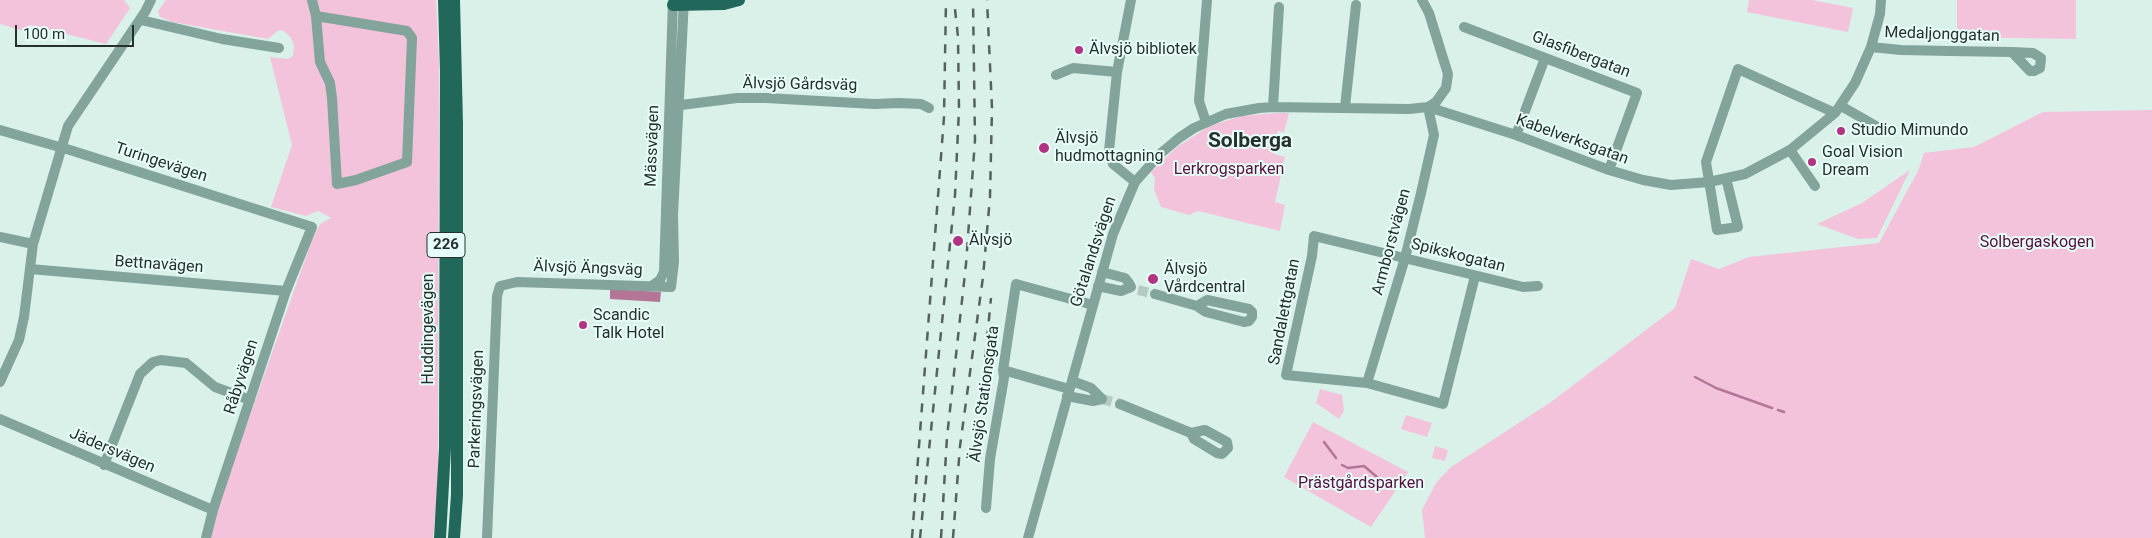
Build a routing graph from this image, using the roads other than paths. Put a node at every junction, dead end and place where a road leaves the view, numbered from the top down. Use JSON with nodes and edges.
{"nodes":[{"id":1,"x":151,"y":0,"type":"edge"},
{"id":2,"x":312,"y":0,"type":"edge"},
{"id":3,"x":444,"y":0,"type":"edge"},
{"id":4,"x":454,"y":0,"type":"edge"},
{"id":5,"x":461,"y":0,"type":"edge"},
{"id":6,"x":739,"y":0,"type":"edge"},
{"id":7,"x":1124,"y":0,"type":"edge"},
{"id":8,"x":1131,"y":0,"type":"edge"},
{"id":9,"x":1422,"y":0,"type":"edge"},
{"id":10,"x":1428,"y":0,"type":"edge"},
{"id":11,"x":1881,"y":0,"type":"edge"},
{"id":12,"x":678,"y":2,"type":"edge"},
{"id":13,"x":1356,"y":4,"type":"dead end"},
{"id":14,"x":1206,"y":5,"type":"edge"},
{"id":15,"x":1279,"y":7,"type":"dead end"},
{"id":16,"x":1430,"y":13,"type":"junction"},
{"id":17,"x":316,"y":16,"type":"junction"},
{"id":18,"x":140,"y":20,"type":"junction"},
{"id":19,"x":1464,"y":27,"type":"dead end"},
{"id":20,"x":1123,"y":35,"type":"junction"},
{"id":21,"x":1871,"y":47,"type":"junction"},
{"id":22,"x":279,"y":48,"type":"dead end"},
{"id":23,"x":2012,"y":52,"type":"dead end"},
{"id":24,"x":1545,"y":58,"type":"junction"},
{"id":25,"x":1117,"y":72,"type":"junction"},
{"id":26,"x":1056,"y":75,"type":"dead end"},
{"id":27,"x":674,"y":105,"type":"junction"},
{"id":28,"x":1428,"y":106,"type":"junction"},
{"id":29,"x":1273,"y":107,"type":"junction"},
{"id":30,"x":1346,"y":107,"type":"junction"},
{"id":31,"x":929,"y":108,"type":"dead end"},
{"id":32,"x":1838,"y":110,"type":"junction"},
{"id":33,"x":1206,"y":122,"type":"junction"},
{"id":34,"x":457,"y":124,"type":"junction"},
{"id":35,"x":0,"y":130,"type":"edge"},
{"id":36,"x":1883,"y":130,"type":"dead end"},
{"id":37,"x":1516,"y":135,"type":"junction"},
{"id":38,"x":61,"y":147,"type":"junction"},
{"id":39,"x":1790,"y":150,"type":"junction"},
{"id":40,"x":1609,"y":170,"type":"junction"},
{"id":41,"x":1726,"y":178,"type":"junction"},
{"id":42,"x":1135,"y":182,"type":"junction"},
{"id":43,"x":1709,"y":182,"type":"junction"},
{"id":44,"x":1815,"y":186,"type":"dead end"},
{"id":45,"x":312,"y":227,"type":"joint"},
{"id":46,"x":1314,"y":236,"type":"joint"},
{"id":47,"x":0,"y":237,"type":"edge"},
{"id":48,"x":33,"y":244,"type":"junction"},
{"id":49,"x":1405,"y":258,"type":"junction"},
{"id":50,"x":30,"y":269,"type":"junction"},
{"id":51,"x":1102,"y":272,"type":"junction"},
{"id":52,"x":1475,"y":276,"type":"junction"},
{"id":53,"x":504,"y":284,"type":"joint"},
{"id":54,"x":1098,"y":286,"type":"junction"},
{"id":55,"x":1538,"y":286,"type":"dead end"},
{"id":56,"x":650,"y":287,"type":"junction"},
{"id":57,"x":671,"y":287,"type":"joint"},
{"id":58,"x":286,"y":291,"type":"junction"},
{"id":59,"x":1155,"y":294,"type":"tunnel mouth"},
{"id":60,"x":1093,"y":305,"type":"junction"},
{"id":61,"x":1197,"y":306,"type":"dead end"},
{"id":62,"x":1003,"y":370,"type":"junction"},
{"id":63,"x":0,"y":382,"type":"edge"},
{"id":64,"x":1366,"y":383,"type":"junction"},
{"id":65,"x":1069,"y":389,"type":"junction"},
{"id":66,"x":250,"y":400,"type":"junction"},
{"id":67,"x":1120,"y":404,"type":"tunnel mouth"},
{"id":68,"x":0,"y":419,"type":"edge"},
{"id":69,"x":1191,"y":433,"type":"dead end"},
{"id":70,"x":104,"y":465,"type":"junction"},
{"id":71,"x":986,"y":508,"type":"dead end"},
{"id":72,"x":213,"y":510,"type":"junction"},
{"id":73,"x":206,"y":538,"type":"edge"},
{"id":74,"x":440,"y":538,"type":"edge"},
{"id":75,"x":454,"y":538,"type":"edge"},
{"id":76,"x":487,"y":538,"type":"edge"},
{"id":77,"x":1028,"y":538,"type":"edge"}],
"edges":[{"from":1,"to":18,"type":"street"},
{"from":2,"to":17,"type":"street"},
{"from":3,"to":74,"type":"main road","name":"Huddingevägen","number":"226"},
{"from":4,"to":34,"type":"main road","name":"Huddingevägen","number":"226"},
{"from":5,"to":34,"type":"main road"},
{"from":6,"to":12,"type":"main road"},
{"from":7,"to":20,"type":"street"},
{"from":8,"to":20,"type":"street"},
{"from":9,"to":16,"type":"street"},
{"from":10,"to":16,"type":"street"},
{"from":11,"to":21,"type":"street","name":"Kabelverksgatan"},
{"from":12,"to":27,"type":"street","name":"Mässvägen"},
{"from":13,"to":30,"type":"street"},
{"from":14,"to":33,"type":"street"},
{"from":15,"to":29,"type":"street"},
{"from":16,"to":28,"type":"street"},
{"from":17,"to":17,"type":"street"},
{"from":18,"to":22,"type":"street"},
{"from":18,"to":38,"type":"street"},
{"from":19,"to":24,"type":"street","name":"Glasfibergatan"},
{"from":20,"to":25,"type":"street"},
{"from":21,"to":23,"type":"street","name":"Medaljonggatan"},
{"from":21,"to":32,"type":"street","name":"Kabelverksgatan"},
{"from":24,"to":37,"type":"street"},
{"from":24,"to":40,"type":"street","name":"Glasfibergatan"},
{"from":25,"to":26,"type":"street"},
{"from":25,"to":42,"type":"street"},
{"from":27,"to":31,"type":"street","name":"Älvsjö Gårdsväg"},
{"from":27,"to":56,"type":"street","name":"Mässvägen"},
{"from":27,"to":57,"type":"street","name":"Mässvägen"},
{"from":28,"to":30,"type":"street","name":"Götalandsvägen"},
{"from":28,"to":37,"type":"street","name":"Kabelverksgatan"},
{"from":28,"to":49,"type":"street","name":"Armborstvägen"},
{"from":29,"to":30,"type":"street","name":"Götalandsvägen"},
{"from":29,"to":33,"type":"street","name":"Götalandsvägen"},
{"from":32,"to":36,"type":"street"},
{"from":32,"to":39,"type":"street","name":"Kabelverksgatan"},
{"from":32,"to":43,"type":"street"},
{"from":33,"to":42,"type":"street","name":"Götalandsvägen"},
{"from":34,"to":75,"type":"main road","name":"Huddingevägen","number":"226"},
{"from":35,"to":38,"type":"street","name":"Turingevägen"},
{"from":37,"to":40,"type":"street","name":"Kabelverksgatan"},
{"from":38,"to":45,"type":"street","name":"Turingevägen"},
{"from":38,"to":48,"type":"street"},
{"from":39,"to":41,"type":"street","name":"Kabelverksgatan"},
{"from":39,"to":44,"type":"street"},
{"from":40,"to":43,"type":"street","name":"Kabelverksgatan"},
{"from":41,"to":43,"type":"street","name":"Kabelverksgatan"},
{"from":41,"to":43,"type":"street"},
{"from":42,"to":51,"type":"street","name":"Götalandsvägen"},
{"from":45,"to":58,"type":"street","name":"Råbyvägen"},
{"from":46,"to":49,"type":"street","name":"Spikskogatan"},
{"from":46,"to":64,"type":"street","name":"Sandalettgatan"},
{"from":47,"to":48,"type":"street"},
{"from":48,"to":50,"type":"street"},
{"from":49,"to":52,"type":"street","name":"Spikskogatan"},
{"from":49,"to":64,"type":"street","name":"Armborstvägen"},
{"from":50,"to":58,"type":"street","name":"Bettnavägen"},
{"from":50,"to":63,"type":"street"},
{"from":51,"to":54,"type":"street","name":"Götalandsvägen"},
{"from":51,"to":54,"type":"street"},
{"from":52,"to":55,"type":"street","name":"Spikskogatan"},
{"from":52,"to":64,"type":"street","name":"Sandalettgatan"},
{"from":53,"to":56,"type":"street","name":"Älvsjö Ängsväg"},
{"from":53,"to":76,"type":"street","name":"Parkeringsvägen"},
{"from":54,"to":60,"type":"street","name":"Götalandsvägen"},
{"from":56,"to":57,"type":"street","name":"Älvsjö Ängsväg"},
{"from":58,"to":66,"type":"street","name":"Råbyvägen"},
{"from":59,"to":61,"type":"street"},
{"from":60,"to":62,"type":"street","name":"Älvsjö Stationsgata"},
{"from":60,"to":65,"type":"street","name":"Götalandsvägen"},
{"from":62,"to":65,"type":"street"},
{"from":62,"to":71,"type":"street","name":"Älvsjö Stationsgata"},
{"from":65,"to":77,"type":"street","name":"Götalandsvägen"},
{"from":66,"to":70,"type":"street"},
{"from":66,"to":72,"type":"street","name":"Råbyvägen"},
{"from":67,"to":69,"type":"street"},
{"from":68,"to":70,"type":"street","name":"Jädersvägen"},
{"from":70,"to":72,"type":"street","name":"Jädersvägen"},
{"from":72,"to":73,"type":"street","name":"Råbyvägen"}]}
